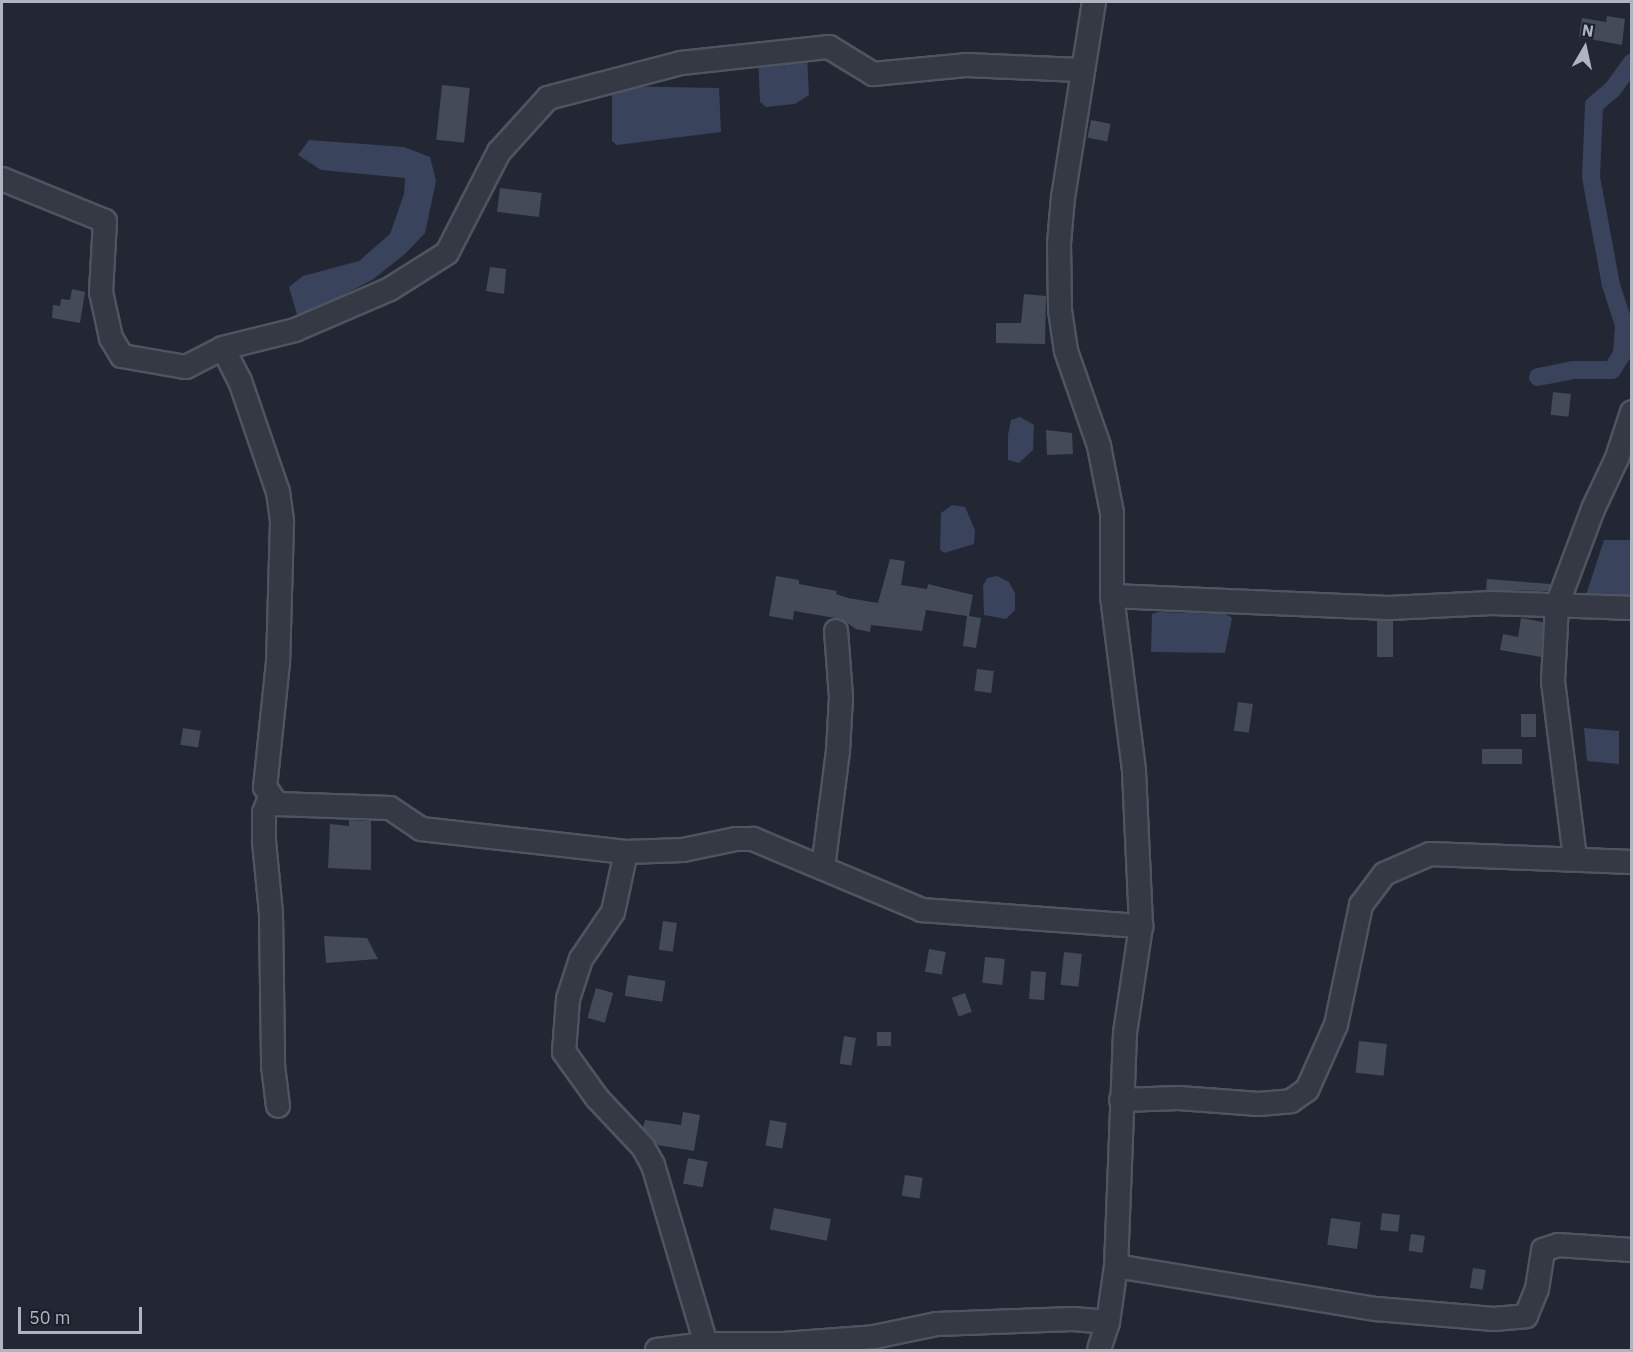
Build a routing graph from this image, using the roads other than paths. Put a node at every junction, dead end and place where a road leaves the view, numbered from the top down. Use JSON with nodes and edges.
{"nodes":[{"id":1,"x":1094,"y":2,"type":"edge"},
{"id":2,"x":1080,"y":70,"type":"junction"},
{"id":3,"x":2,"y":178,"type":"edge"},
{"id":4,"x":224,"y":348,"type":"junction"},
{"id":5,"x":1632,"y":412,"type":"edge"},
{"id":6,"x":1112,"y":596,"type":"junction"},
{"id":7,"x":1557,"y":605,"type":"junction"},
{"id":8,"x":1632,"y":608,"type":"edge"},
{"id":9,"x":836,"y":631,"type":"dead end"},
{"id":10,"x":270,"y":797,"type":"junction"},
{"id":11,"x":626,"y":852,"type":"junction"},
{"id":12,"x":1575,"y":858,"type":"junction"},
{"id":13,"x":1632,"y":862,"type":"edge"},
{"id":14,"x":823,"y":868,"type":"junction"},
{"id":15,"x":1141,"y":926,"type":"junction"},
{"id":16,"x":1121,"y":1100,"type":"junction"},
{"id":17,"x":278,"y":1106,"type":"dead end"},
{"id":18,"x":1632,"y":1250,"type":"edge"},
{"id":19,"x":1116,"y":1266,"type":"junction"},
{"id":20,"x":1108,"y":1322,"type":"junction"},
{"id":21,"x":706,"y":1344,"type":"junction"},
{"id":22,"x":657,"y":1350,"type":"edge"},
{"id":23,"x":1099,"y":1350,"type":"edge"}],
"edges":[{"from":1,"to":2,"type":"street"},
{"from":2,"to":4,"type":"street"},
{"from":2,"to":6,"type":"street"},
{"from":3,"to":4,"type":"street"},
{"from":4,"to":10,"type":"street"},
{"from":5,"to":7,"type":"street"},
{"from":6,"to":7,"type":"street"},
{"from":6,"to":15,"type":"street"},
{"from":7,"to":8,"type":"street"},
{"from":7,"to":12,"type":"street"},
{"from":9,"to":14,"type":"street"},
{"from":10,"to":11,"type":"street"},
{"from":10,"to":17,"type":"street"},
{"from":11,"to":14,"type":"street"},
{"from":11,"to":21,"type":"street"},
{"from":12,"to":13,"type":"street"},
{"from":12,"to":16,"type":"street"},
{"from":14,"to":15,"type":"street"},
{"from":15,"to":16,"type":"street"},
{"from":16,"to":19,"type":"street"},
{"from":18,"to":19,"type":"street"},
{"from":19,"to":20,"type":"street"},
{"from":20,"to":21,"type":"street"},
{"from":20,"to":23,"type":"street"},
{"from":21,"to":22,"type":"street"}]}
